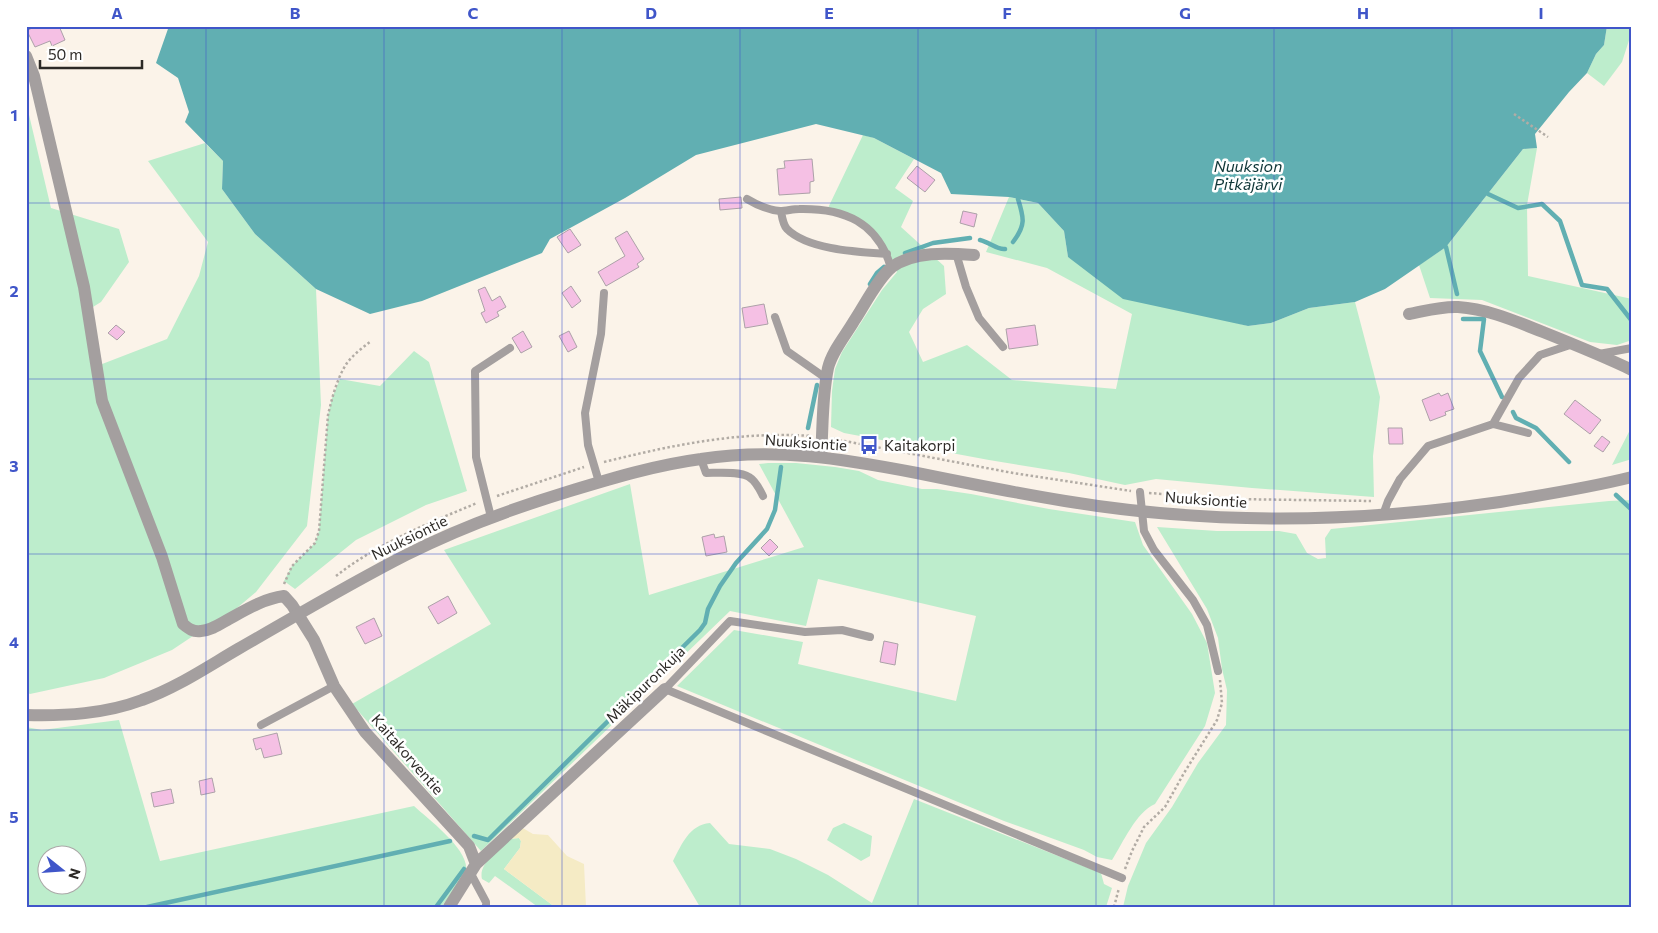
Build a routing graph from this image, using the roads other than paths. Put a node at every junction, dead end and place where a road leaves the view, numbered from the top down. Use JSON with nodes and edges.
{"nodes":[{"id":1,"x":26,"y":56,"type":"edge"},
{"id":2,"x":747,"y":199,"type":"dead end"},
{"id":3,"x":780,"y":211,"type":"junction"},
{"id":4,"x":887,"y":254,"type":"junction"},
{"id":5,"x":956,"y":254,"type":"junction"},
{"id":6,"x":974,"y":255,"type":"dead end"},
{"id":7,"x":891,"y":268,"type":"junction"},
{"id":8,"x":604,"y":293,"type":"dead end"},
{"id":9,"x":1409,"y":314,"type":"dead end"},
{"id":10,"x":775,"y":317,"type":"dead end"},
{"id":11,"x":1572,"y":344,"type":"junction"},
{"id":12,"x":1003,"y":347,"type":"dead end"},
{"id":13,"x":510,"y":348,"type":"dead end"},
{"id":14,"x":1632,"y":348,"type":"edge"},
{"id":15,"x":1597,"y":354,"type":"junction"},
{"id":16,"x":1632,"y":370,"type":"edge"},
{"id":17,"x":827,"y":379,"type":"junction"},
{"id":18,"x":1493,"y":424,"type":"junction"},
{"id":19,"x":1528,"y":433,"type":"dead end"},
{"id":20,"x":821,"y":456,"type":"junction"},
{"id":21,"x":701,"y":459,"type":"junction"},
{"id":22,"x":1632,"y":477,"type":"edge"},
{"id":23,"x":599,"y":482,"type":"junction"},
{"id":24,"x":1140,"y":492,"type":"road end"},
{"id":25,"x":763,"y":496,"type":"dead end"},
{"id":26,"x":1142,"y":511,"type":"junction"},
{"id":27,"x":1383,"y":515,"type":"junction"},
{"id":28,"x":490,"y":517,"type":"junction"},
{"id":29,"x":299,"y":615,"type":"junction"},
{"id":30,"x":870,"y":636,"type":"dead end"},
{"id":31,"x":1218,"y":671,"type":"road end"},
{"id":32,"x":334,"y":686,"type":"junction"},
{"id":33,"x":665,"y":689,"type":"junction"},
{"id":34,"x":26,"y":715,"type":"edge"},
{"id":35,"x":261,"y":725,"type":"dead end"},
{"id":36,"x":474,"y":869,"type":"junction"},
{"id":37,"x":1122,"y":878,"type":"road end"},
{"id":38,"x":449,"y":907,"type":"edge"},
{"id":39,"x":486,"y":907,"type":"edge"}],
"edges":[{"from":1,"to":29,"type":"street","name":"Kaitakorventie"},
{"from":2,"to":3,"type":"lane"},
{"from":3,"to":4,"type":"lane"},
{"from":3,"to":4,"type":"lane"},
{"from":4,"to":7,"type":"lane"},
{"from":5,"to":6,"type":"street"},
{"from":5,"to":7,"type":"street"},
{"from":5,"to":12,"type":"lane"},
{"from":7,"to":17,"type":"street"},
{"from":8,"to":23,"type":"lane"},
{"from":9,"to":11,"type":"street"},
{"from":10,"to":17,"type":"lane"},
{"from":11,"to":15,"type":"street"},
{"from":11,"to":18,"type":"lane"},
{"from":13,"to":28,"type":"lane"},
{"from":14,"to":15,"type":"lane"},
{"from":15,"to":16,"type":"street"},
{"from":17,"to":20,"type":"street"},
{"from":18,"to":19,"type":"lane"},
{"from":18,"to":27,"type":"lane"},
{"from":20,"to":21,"type":"street","name":"Nuuksiontie"},
{"from":20,"to":26,"type":"street","name":"Nuuksiontie"},
{"from":21,"to":23,"type":"street","name":"Nuuksiontie"},
{"from":21,"to":25,"type":"lane"},
{"from":22,"to":27,"type":"street","name":"Nuuksiontie"},
{"from":23,"to":28,"type":"street","name":"Nuuksiontie"},
{"from":24,"to":26,"type":"lane"},
{"from":26,"to":27,"type":"street","name":"Nuuksiontie"},
{"from":26,"to":31,"type":"lane"},
{"from":28,"to":29,"type":"street","name":"Nuuksiontie"},
{"from":29,"to":32,"type":"street","name":"Kaitakorventie"},
{"from":29,"to":34,"type":"street","name":"Nuuksiontie"},
{"from":30,"to":33,"type":"lane","name":"Mäkipuronkuja"},
{"from":32,"to":35,"type":"lane"},
{"from":32,"to":36,"type":"street","name":"Kaitakorventie"},
{"from":33,"to":36,"type":"street","name":"Mäkipuronkuja"},
{"from":33,"to":37,"type":"lane"},
{"from":36,"to":38,"type":"street"},
{"from":36,"to":39,"type":"lane"}]}
